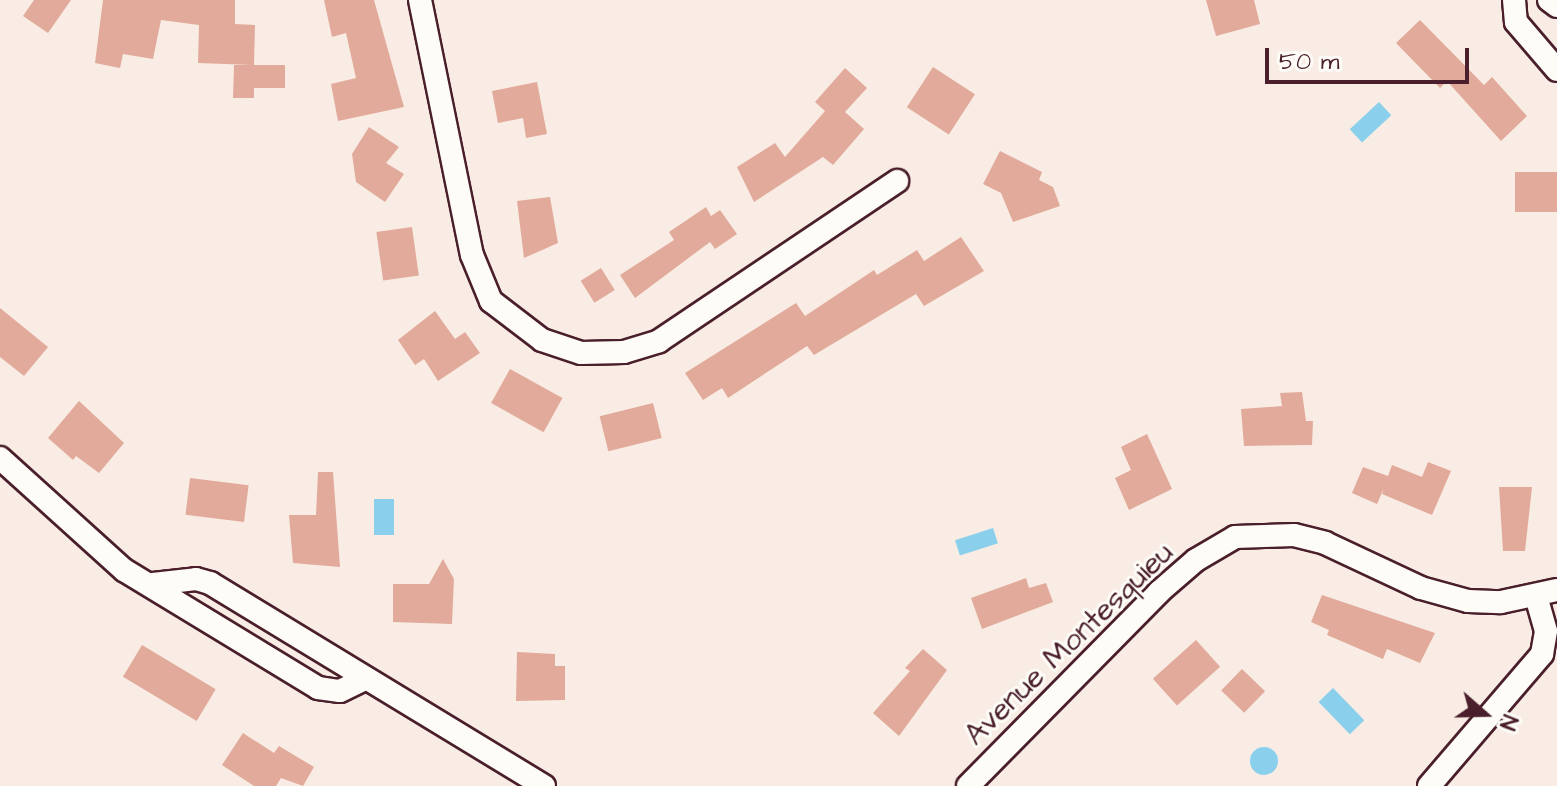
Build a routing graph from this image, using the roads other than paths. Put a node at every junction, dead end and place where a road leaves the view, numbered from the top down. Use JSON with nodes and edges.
{"nodes":[{"id":1,"x":420,"y":0,"type":"edge"},
{"id":2,"x":1514,"y":0,"type":"edge"},
{"id":3,"x":1549,"y":0,"type":"edge"},
{"id":4,"x":1557,"y":6,"type":"edge"},
{"id":5,"x":1557,"y":70,"type":"edge"},
{"id":6,"x":897,"y":181,"type":"dead end"},
{"id":7,"x":0,"y":458,"type":"edge"},
{"id":8,"x":153,"y":584,"type":"junction"},
{"id":9,"x":1546,"y":594,"type":"edge"},
{"id":10,"x":363,"y":680,"type":"junction"},
{"id":11,"x":544,"y":786,"type":"edge"},
{"id":12,"x":968,"y":786,"type":"edge"},
{"id":13,"x":1429,"y":786,"type":"edge"}],
"edges":[{"from":1,"to":6,"type":"street"},
{"from":2,"to":5,"type":"street"},
{"from":3,"to":4,"type":"street"},
{"from":7,"to":8,"type":"street"},
{"from":8,"to":10,"type":"street"},
{"from":8,"to":10,"type":"street"},
{"from":9,"to":12,"type":"street","name":"Avenue Montesquieu"},
{"from":9,"to":13,"type":"street"},
{"from":10,"to":11,"type":"street"}]}
